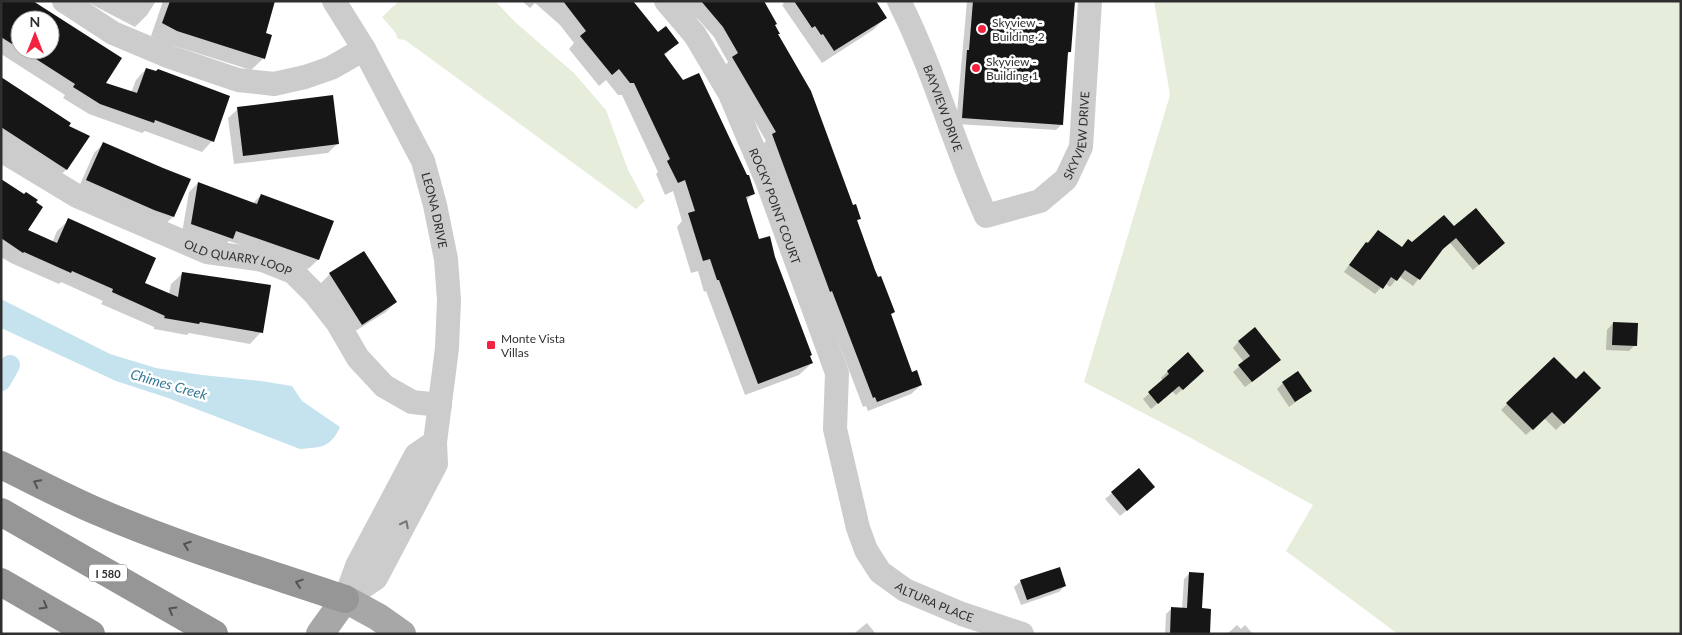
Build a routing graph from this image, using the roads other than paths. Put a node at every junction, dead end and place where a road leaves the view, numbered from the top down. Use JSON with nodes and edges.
{"nodes":[{"id":1,"x":64,"y":1,"type":"edge"},
{"id":2,"x":334,"y":1,"type":"edge"},
{"id":3,"x":666,"y":1,"type":"edge"},
{"id":4,"x":898,"y":1,"type":"edge"},
{"id":5,"x":1090,"y":1,"type":"edge"},
{"id":6,"x":364,"y":49,"type":"junction"},
{"id":7,"x":1,"y":150,"type":"edge"},
{"id":8,"x":986,"y":216,"type":"joint"},
{"id":9,"x":440,"y":405,"type":"junction"},
{"id":10,"x":1,"y":464,"type":"edge"},
{"id":11,"x":1,"y":512,"type":"edge"},
{"id":12,"x":880,"y":572,"type":"joint"},
{"id":13,"x":1,"y":582,"type":"edge"},
{"id":14,"x":345,"y":598,"type":"junction"},
{"id":15,"x":91,"y":634,"type":"edge"},
{"id":16,"x":214,"y":634,"type":"edge"},
{"id":17,"x":320,"y":634,"type":"edge"},
{"id":18,"x":402,"y":634,"type":"edge"},
{"id":19,"x":1022,"y":634,"type":"edge"}],
"edges":[{"from":1,"to":6,"type":"street"},
{"from":2,"to":6,"type":"street","name":"LEONA DRIVE"},
{"from":3,"to":12,"type":"street","name":"ROCKY POINT COURT"},
{"from":4,"to":8,"type":"street","name":"BAYVIEW DRIVE"},
{"from":5,"to":8,"type":"street","name":"SKYVIEW DRIVE"},
{"from":6,"to":9,"type":"street","name":"LEONA DRIVE"},
{"from":7,"to":9,"type":"street","name":"OLD QUARRY LOOP"},
{"from":9,"to":14,"type":"street","name":"LEONA DRIVE"},
{"from":14,"to":10,"type":"highway","one_way":true},
{"from":16,"to":11,"type":"highway","number":"I 580","one_way":true},
{"from":12,"to":19,"type":"street","name":"ALTURA PLACE"},
{"from":13,"to":15,"type":"highway","one_way":true},
{"from":14,"to":17,"type":"main road"},
{"from":14,"to":18,"type":"main road"}]}
